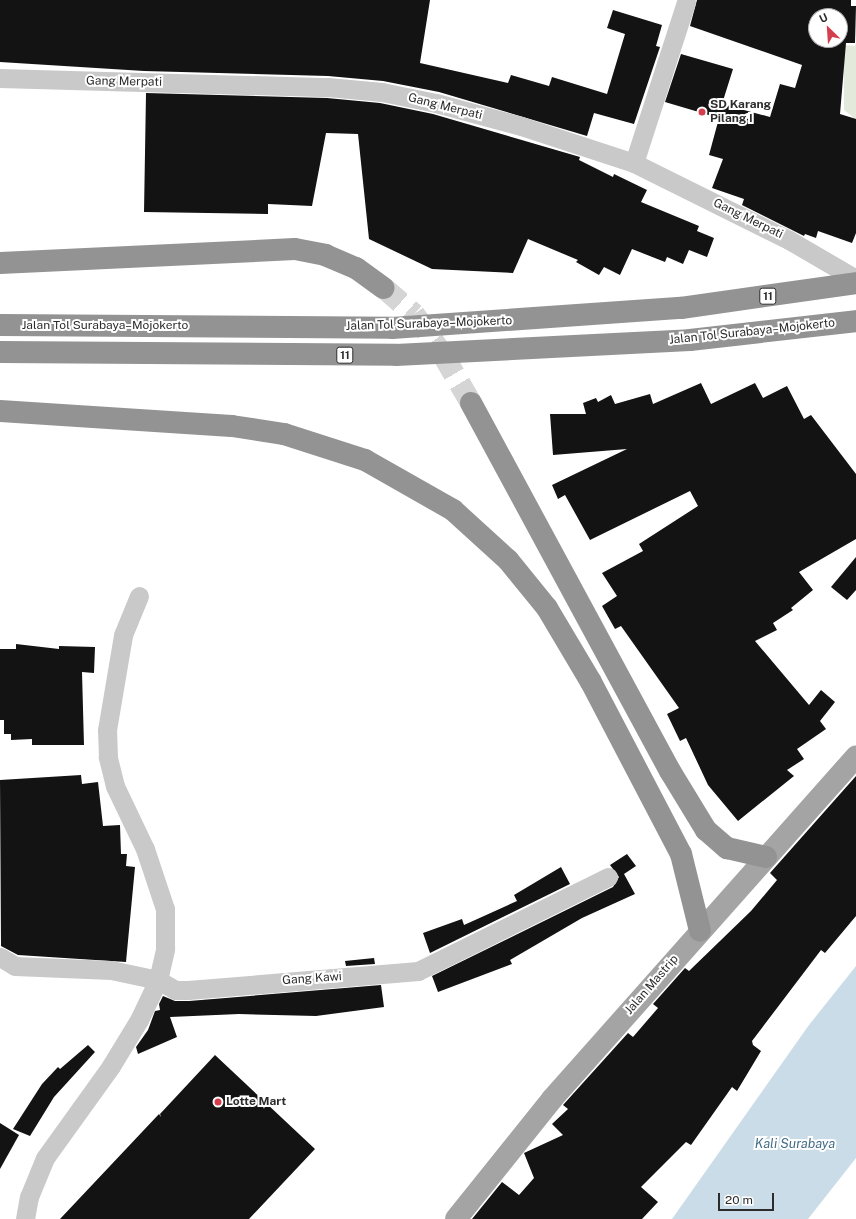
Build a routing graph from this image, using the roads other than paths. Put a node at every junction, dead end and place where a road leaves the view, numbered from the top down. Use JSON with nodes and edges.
{"nodes":[{"id":1,"x":686,"y":2,"type":"dead end"},
{"id":2,"x":0,"y":78,"type":"edge"},
{"id":3,"x":634,"y":163,"type":"junction"},
{"id":4,"x":0,"y":263,"type":"edge"},
{"id":5,"x":856,"y":279,"type":"edge"},
{"id":6,"x":856,"y":283,"type":"edge"},
{"id":7,"x":384,"y":288,"type":"tunnel mouth"},
{"id":8,"x":856,"y":321,"type":"edge"},
{"id":9,"x":0,"y":325,"type":"edge"},
{"id":10,"x":0,"y":352,"type":"edge"},
{"id":11,"x":471,"y":403,"type":"tunnel mouth"},
{"id":12,"x":0,"y":411,"type":"edge"},
{"id":13,"x":139,"y":596,"type":"dead end"},
{"id":14,"x":856,"y":757,"type":"edge"},
{"id":15,"x":766,"y":857,"type":"junction"},
{"id":16,"x":608,"y":876,"type":"dead end"},
{"id":17,"x":700,"y":931,"type":"junction"},
{"id":18,"x":0,"y":957,"type":"edge"},
{"id":19,"x":158,"y":980,"type":"junction"},
{"id":20,"x":25,"y":1219,"type":"edge"},
{"id":21,"x":456,"y":1219,"type":"edge"}],
"edges":[{"from":1,"to":3,"type":"street"},
{"from":2,"to":3,"type":"street","name":"Gang Merpati"},
{"from":3,"to":5,"type":"street","name":"Gang Merpati"},
{"from":4,"to":7,"type":"highway"},
{"from":6,"to":9,"type":"highway","name":"Jalan Tol Surabaya–Mojokerto","number":"11"},
{"from":8,"to":10,"type":"highway","name":"Jalan Tol Surabaya–Mojokerto","number":"11"},
{"from":11,"to":15,"type":"highway"},
{"from":12,"to":17,"type":"highway"},
{"from":13,"to":19,"type":"street"},
{"from":14,"to":15,"type":"main road","name":"Jalan Mastrip"},
{"from":15,"to":17,"type":"main road","name":"Jalan Mastrip"},
{"from":16,"to":19,"type":"street","name":"Gang Kawi"},
{"from":17,"to":21,"type":"main road","name":"Jalan Mastrip"},
{"from":18,"to":19,"type":"street","name":"Gang Kawi"},
{"from":19,"to":20,"type":"street"}]}
